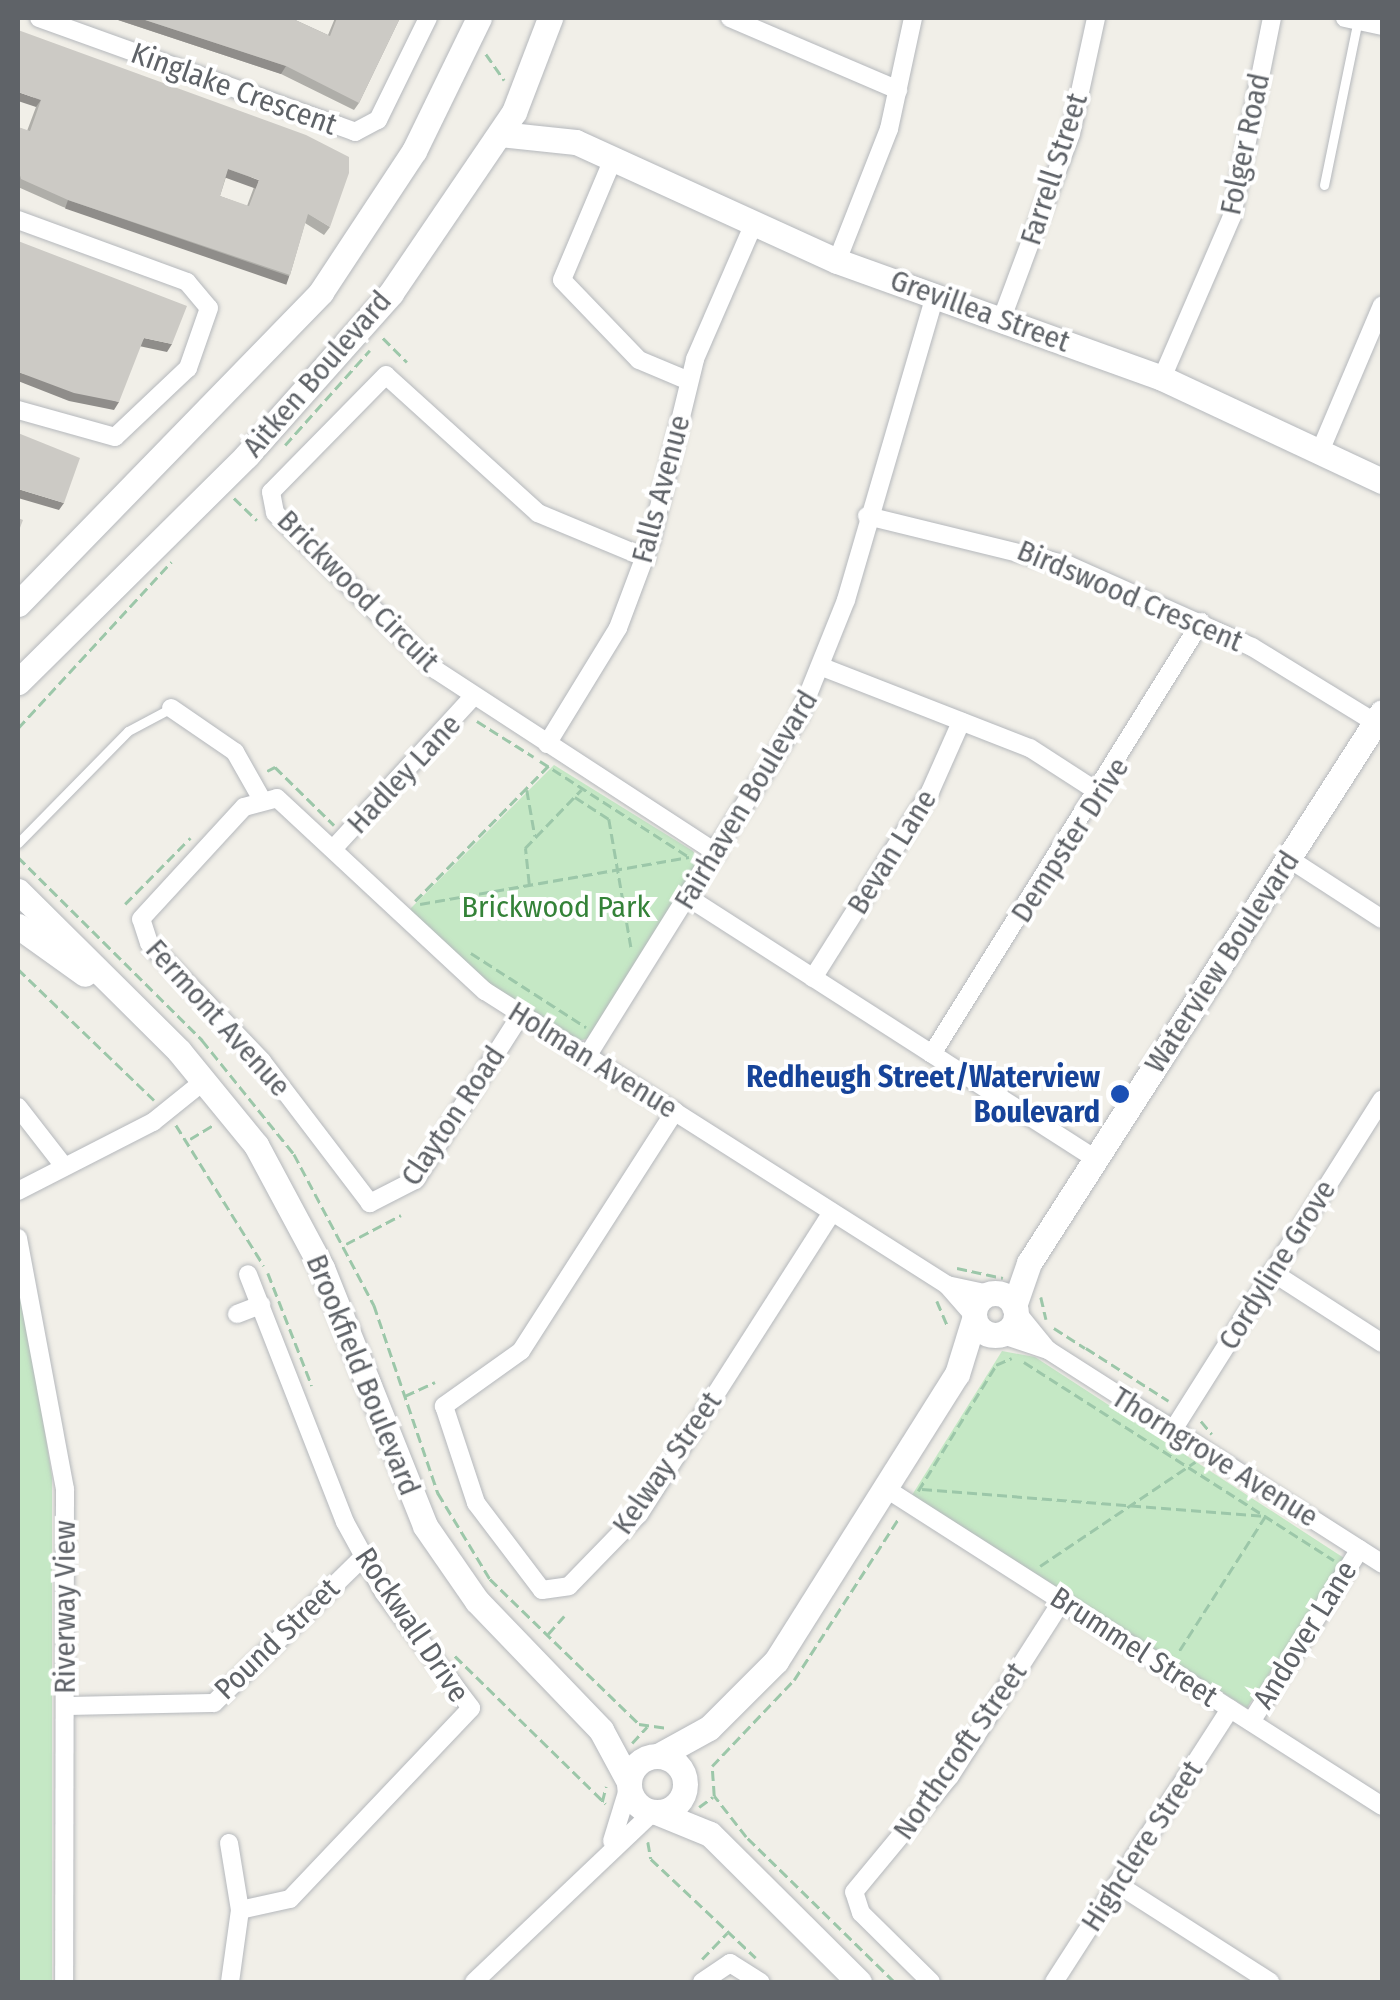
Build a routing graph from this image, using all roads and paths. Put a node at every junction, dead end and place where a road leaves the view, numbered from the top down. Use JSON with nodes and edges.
{"nodes":[{"id":1,"x":38,"y":18,"type":"edge"},
{"id":2,"x":428,"y":18,"type":"edge"},
{"id":3,"x":479,"y":18,"type":"edge"},
{"id":4,"x":550,"y":18,"type":"edge"},
{"id":5,"x":730,"y":18,"type":"edge"},
{"id":6,"x":913,"y":18,"type":"edge"},
{"id":7,"x":1096,"y":18,"type":"edge"},
{"id":8,"x":1272,"y":18,"type":"edge"},
{"id":9,"x":1352,"y":19,"type":"edge"},
{"id":10,"x":1382,"y":26,"type":"edge"},
{"id":11,"x":527,"y":82,"type":"junction"},
{"id":12,"x":898,"y":90,"type":"junction"},
{"id":13,"x":500,"y":134,"type":"junction"},
{"id":14,"x":576,"y":142,"type":"junction"},
{"id":15,"x":613,"y":159,"type":"junction"},
{"id":16,"x":1324,"y":186,"type":"dead end"},
{"id":17,"x":18,"y":220,"type":"edge"},
{"id":18,"x":754,"y":223,"type":"junction"},
{"id":19,"x":837,"y":261,"type":"junction"},
{"id":20,"x":935,"y":294,"type":"junction"},
{"id":21,"x":1382,"y":306,"type":"edge"},
{"id":22,"x":1002,"y":318,"type":"junction"},
{"id":23,"x":381,"y":336,"type":"dead end"},
{"id":24,"x":407,"y":362,"type":"dead end"},
{"id":25,"x":1162,"y":378,"type":"junction"},
{"id":26,"x":689,"y":381,"type":"junction"},
{"id":27,"x":18,"y":410,"type":"edge"},
{"id":28,"x":1321,"y":449,"type":"junction"},
{"id":29,"x":1382,"y":481,"type":"edge"},
{"id":30,"x":234,"y":498,"type":"dead end"},
{"id":31,"x":867,"y":516,"type":"junction"},
{"id":32,"x":258,"y":521,"type":"dead end"},
{"id":33,"x":646,"y":558,"type":"junction"},
{"id":34,"x":18,"y":604,"type":"edge"},
{"id":35,"x":1201,"y":622,"type":"junction"},
{"id":36,"x":822,"y":667,"type":"junction"},
{"id":37,"x":18,"y":681,"type":"edge"},
{"id":38,"x":468,"y":705,"type":"junction"},
{"id":39,"x":171,"y":708,"type":"joint"},
{"id":40,"x":1379,"y":717,"type":"edge"},
{"id":41,"x":961,"y":722,"type":"junction"},
{"id":42,"x":548,"y":744,"type":"junction"},
{"id":43,"x":548,"y":766,"type":"junction"},
{"id":44,"x":527,"y":787,"type":"junction"},
{"id":45,"x":582,"y":788,"type":"junction"},
{"id":46,"x":1101,"y":794,"type":"junction"},
{"id":47,"x":265,"y":797,"type":"junction"},
{"id":48,"x":575,"y":797,"type":"junction"},
{"id":49,"x":536,"y":838,"type":"junction"},
{"id":50,"x":18,"y":843,"type":"edge"},
{"id":51,"x":334,"y":849,"type":"junction"},
{"id":52,"x":716,"y":853,"type":"junction"},
{"id":53,"x":1288,"y":858,"type":"junction"},
{"id":54,"x":619,"y":870,"type":"junction"},
{"id":55,"x":530,"y":886,"type":"junction"},
{"id":56,"x":18,"y":891,"type":"edge"},
{"id":57,"x":689,"y":898,"type":"junction"},
{"id":58,"x":1382,"y":919,"type":"edge"},
{"id":59,"x":18,"y":926,"type":"edge"},
{"id":60,"x":631,"y":947,"type":"dead end"},
{"id":61,"x":813,"y":978,"type":"junction"},
{"id":62,"x":138,"y":1010,"type":"junction"},
{"id":63,"x":520,"y":1016,"type":"junction"},
{"id":64,"x":932,"y":1054,"type":"junction"},
{"id":65,"x":586,"y":1058,"type":"junction"},
{"id":66,"x":205,"y":1080,"type":"junction"},
{"id":67,"x":1382,"y":1099,"type":"edge"},
{"id":68,"x":18,"y":1107,"type":"edge"},
{"id":69,"x":675,"y":1111,"type":"junction"},
{"id":70,"x":1096,"y":1159,"type":"junction"},
{"id":71,"x":64,"y":1166,"type":"junction"},
{"id":72,"x":18,"y":1191,"type":"edge"},
{"id":73,"x":378,"y":1204,"type":"joint"},
{"id":74,"x":832,"y":1212,"type":"junction"},
{"id":75,"x":401,"y":1215,"type":"dead end"},
{"id":76,"x":18,"y":1238,"type":"edge"},
{"id":77,"x":346,"y":1244,"type":"dead end"},
{"id":78,"x":1272,"y":1272,"type":"junction"},
{"id":79,"x":248,"y":1274,"type":"dead end"},
{"id":80,"x":947,"y":1285,"type":"junction"},
{"id":81,"x":1003,"y":1301,"type":"junction"},
{"id":82,"x":261,"y":1304,"type":"junction"},
{"id":83,"x":237,"y":1314,"type":"dead end"},
{"id":84,"x":974,"y":1318,"type":"junction"},
{"id":85,"x":999,"y":1335,"type":"junction"},
{"id":86,"x":1382,"y":1342,"type":"edge"},
{"id":87,"x":1086,"y":1348,"type":"dead end"},
{"id":88,"x":1048,"y":1350,"type":"junction"},
{"id":89,"x":958,"y":1374,"type":"junction"},
{"id":90,"x":435,"y":1382,"type":"dead end"},
{"id":91,"x":404,"y":1396,"type":"dead end"},
{"id":92,"x":1185,"y":1411,"type":"junction"},
{"id":93,"x":1172,"y":1430,"type":"junction"},
{"id":94,"x":1203,"y":1450,"type":"junction"},
{"id":95,"x":1192,"y":1468,"type":"junction"},
{"id":96,"x":885,"y":1488,"type":"junction"},
{"id":97,"x":934,"y":1498,"type":"dead end"},
{"id":98,"x":909,"y":1503,"type":"junction"},
{"id":99,"x":1132,"y":1506,"type":"junction"},
{"id":100,"x":1266,"y":1516,"type":"junction"},
{"id":101,"x":914,"y":1528,"type":"dead end"},
{"id":102,"x":1360,"y":1549,"type":"junction"},
{"id":103,"x":364,"y":1556,"type":"junction"},
{"id":104,"x":1024,"y":1556,"type":"dead end"},
{"id":105,"x":1382,"y":1564,"type":"edge"},
{"id":106,"x":1348,"y":1568,"type":"junction"},
{"id":107,"x":1035,"y":1574,"type":"junction"},
{"id":108,"x":1055,"y":1576,"type":"dead end"},
{"id":109,"x":1062,"y":1601,"type":"junction"},
{"id":110,"x":564,"y":1616,"type":"dead end"},
{"id":111,"x":547,"y":1634,"type":"dead end"},
{"id":112,"x":1165,"y":1646,"type":"dead end"},
{"id":113,"x":1178,"y":1654,"type":"junction"},
{"id":114,"x":1192,"y":1663,"type":"dead end"},
{"id":115,"x":65,"y":1706,"type":"junction"},
{"id":116,"x":1230,"y":1709,"type":"junction"},
{"id":117,"x":1251,"y":1722,"type":"junction"},
{"id":118,"x":709,"y":1728,"type":"junction"},
{"id":119,"x":601,"y":1730,"type":"junction"},
{"id":120,"x":655,"y":1756,"type":"junction"},
{"id":121,"x":629,"y":1784,"type":"junction"},
{"id":122,"x":685,"y":1786,"type":"junction"},
{"id":123,"x":1382,"y":1806,"type":"edge"},
{"id":124,"x":654,"y":1812,"type":"junction"},
{"id":125,"x":710,"y":1834,"type":"junction"},
{"id":126,"x":612,"y":1842,"type":"junction"},
{"id":127,"x":228,"y":1843,"type":"dead end"},
{"id":128,"x":1117,"y":1884,"type":"junction"},
{"id":129,"x":240,"y":1910,"type":"junction"},
{"id":130,"x":64,"y":1982,"type":"edge"},
{"id":131,"x":230,"y":1982,"type":"edge"},
{"id":132,"x":474,"y":1982,"type":"edge"},
{"id":133,"x":702,"y":1982,"type":"edge"},
{"id":134,"x":761,"y":1982,"type":"edge"},
{"id":135,"x":859,"y":1982,"type":"edge"},
{"id":136,"x":894,"y":1982,"type":"edge"},
{"id":137,"x":931,"y":1982,"type":"edge"},
{"id":138,"x":1054,"y":1982,"type":"edge"},
{"id":139,"x":1270,"y":1982,"type":"edge"}],
"edges":[{"from":1,"to":2,"type":"street","name":"Kinglake Crescent"},
{"from":3,"to":34,"type":"street","name":"Aitken Boulevard"},
{"from":4,"to":11,"type":"street","name":"Aitken Boulevard"},
{"from":5,"to":12,"type":"street"},
{"from":6,"to":12,"type":"street"},
{"from":7,"to":22,"type":"street","name":"Farrell Street"},
{"from":8,"to":25,"type":"street","name":"Folger Road"},
{"from":9,"to":10,"type":"street"},
{"from":9,"to":16,"type":"lane"},
{"from":11,"to":13,"type":"street","name":"Aitken Boulevard"},
{"from":11,"to":14,"type":"street"},
{"from":12,"to":19,"type":"street"},
{"from":13,"to":14,"type":"street"},
{"from":13,"to":37,"type":"street","name":"Aitken Boulevard"},
{"from":14,"to":15,"type":"street","name":"Grevillea Street"},
{"from":15,"to":18,"type":"street","name":"Grevillea Street"},
{"from":15,"to":26,"type":"street"},
{"from":17,"to":27,"type":"street"},
{"from":18,"to":19,"type":"street","name":"Grevillea Street"},
{"from":18,"to":26,"type":"street","name":"Falls Avenue"},
{"from":19,"to":20,"type":"street","name":"Grevillea Street"},
{"from":20,"to":22,"type":"street","name":"Grevillea Street"},
{"from":20,"to":31,"type":"street","name":"Fairhaven Boulevard"},
{"from":21,"to":28,"type":"street"},
{"from":22,"to":25,"type":"street","name":"Grevillea Street"},
{"from":23,"to":24,"type":"path"},
{"from":25,"to":28,"type":"street","name":"Grevillea Street"},
{"from":26,"to":33,"type":"street","name":"Falls Avenue"},
{"from":28,"to":29,"type":"street","name":"Grevillea Street"},
{"from":30,"to":32,"type":"path"},
{"from":31,"to":35,"type":"street","name":"Birdswood Crescent"},
{"from":31,"to":36,"type":"street","name":"Fairhaven Boulevard"},
{"from":33,"to":38,"type":"street","name":"Brickwood Circuit"},
{"from":33,"to":42,"type":"street","name":"Falls Avenue"},
{"from":35,"to":40,"type":"street","name":"Birdswood Crescent"},
{"from":35,"to":46,"type":"street","name":"Dempster Drive"},
{"from":36,"to":41,"type":"street"},
{"from":36,"to":52,"type":"street","name":"Fairhaven Boulevard"},
{"from":38,"to":42,"type":"street","name":"Brickwood Circuit"},
{"from":38,"to":43,"type":"path"},
{"from":38,"to":51,"type":"street","name":"Hadley Lane"},
{"from":39,"to":47,"type":"street"},
{"from":39,"to":50,"type":"lane"},
{"from":40,"to":53,"type":"street","name":"Waterview Boulevard"},
{"from":41,"to":46,"type":"street"},
{"from":41,"to":61,"type":"street","name":"Bevan Lane"},
{"from":42,"to":52,"type":"street","name":"Brickwood Circuit"},
{"from":43,"to":44,"type":"path"},
{"from":43,"to":45,"type":"path"},
{"from":44,"to":49,"type":"path"},
{"from":44,"to":55,"type":"path"},
{"from":45,"to":48,"type":"path"},
{"from":45,"to":54,"type":"path"},
{"from":46,"to":64,"type":"street","name":"Dempster Drive"},
{"from":47,"to":51,"type":"street","name":"Holman Avenue"},
{"from":47,"to":73,"type":"street","name":"Fermont Avenue"},
{"from":48,"to":49,"type":"path"},
{"from":48,"to":54,"type":"path"},
{"from":49,"to":55,"type":"path"},
{"from":51,"to":63,"type":"street","name":"Holman Avenue"},
{"from":52,"to":57,"type":"street","name":"Fairhaven Boulevard"},
{"from":53,"to":58,"type":"street"},
{"from":53,"to":70,"type":"street","name":"Waterview Boulevard"},
{"from":54,"to":55,"type":"path"},
{"from":54,"to":60,"type":"path"},
{"from":56,"to":62,"type":"street","name":"Brookfield Boulevard"},
{"from":57,"to":61,"type":"street"},
{"from":57,"to":65,"type":"street","name":"Fairhaven Boulevard"},
{"from":59,"to":62,"type":"street","name":"Brookfield Boulevard"},
{"from":61,"to":64,"type":"street"},
{"from":62,"to":66,"type":"street","name":"Brookfield Boulevard"},
{"from":63,"to":65,"type":"street","name":"Holman Avenue"},
{"from":63,"to":73,"type":"street","name":"Clayton Road"},
{"from":64,"to":70,"type":"street"},
{"from":65,"to":69,"type":"street","name":"Holman Avenue"},
{"from":66,"to":71,"type":"street"},
{"from":66,"to":119,"type":"street","name":"Brookfield Boulevard"},
{"from":67,"to":78,"type":"street","name":"Cordyline Grove"},
{"from":68,"to":71,"type":"street"},
{"from":69,"to":74,"type":"street","name":"Holman Avenue"},
{"from":69,"to":74,"type":"street","name":"Kelway Street"},
{"from":70,"to":81,"type":"street","name":"Waterview Boulevard"},
{"from":71,"to":72,"type":"street"},
{"from":74,"to":80,"type":"street","name":"Holman Avenue"},
{"from":75,"to":77,"type":"path"},
{"from":76,"to":115,"type":"street","name":"Riverway View"},
{"from":78,"to":86,"type":"street"},
{"from":78,"to":92,"type":"street","name":"Cordyline Grove"},
{"from":79,"to":82,"type":"street","name":"Rockwall Drive"},
{"from":80,"to":81,"type":"street","name":"Holman Avenue"},
{"from":80,"to":84,"type":"street","name":"Holman Avenue"},
{"from":81,"to":84,"type":"street"},
{"from":81,"to":85,"type":"street"},
{"from":81,"to":88,"type":"street","name":"Thorngrove Avenue"},
{"from":82,"to":83,"type":"street"},
{"from":82,"to":103,"type":"street","name":"Rockwall Drive"},
{"from":84,"to":85,"type":"street"},
{"from":84,"to":89,"type":"street"},
{"from":85,"to":88,"type":"street","name":"Thorngrove Avenue"},
{"from":85,"to":89,"type":"street"},
{"from":87,"to":92,"type":"path"},
{"from":88,"to":93,"type":"street","name":"Thorngrove Avenue"},
{"from":89,"to":96,"type":"street"},
{"from":90,"to":91,"type":"path"},
{"from":92,"to":93,"type":"street","name":"Cordyline Grove"},
{"from":92,"to":94,"type":"path"},
{"from":93,"to":94,"type":"street","name":"Thorngrove Avenue"},
{"from":94,"to":95,"type":"path"},
{"from":94,"to":102,"type":"street","name":"Thorngrove Avenue"},
{"from":95,"to":98,"type":"path"},
{"from":95,"to":99,"type":"path"},
{"from":95,"to":100,"type":"path"},
{"from":96,"to":98,"type":"street","name":"Brummel Street"},
{"from":96,"to":118,"type":"street"},
{"from":97,"to":98,"type":"path"},
{"from":98,"to":99,"type":"path"},
{"from":98,"to":101,"type":"path"},
{"from":98,"to":107,"type":"street","name":"Brummel Street"},
{"from":98,"to":136,"type":"path"},
{"from":99,"to":100,"type":"path"},
{"from":99,"to":107,"type":"path"},
{"from":100,"to":106,"type":"path"},
{"from":100,"to":113,"type":"path"},
{"from":102,"to":105,"type":"street","name":"Thorngrove Avenue"},
{"from":102,"to":106,"type":"street","name":"Andover Lane"},
{"from":103,"to":115,"type":"street","name":"Pound Street"},
{"from":103,"to":129,"type":"street","name":"Rockwall Drive"},
{"from":104,"to":107,"type":"path"},
{"from":106,"to":117,"type":"street","name":"Andover Lane"},
{"from":107,"to":108,"type":"path"},
{"from":107,"to":109,"type":"street","name":"Brummel Street"},
{"from":109,"to":116,"type":"street","name":"Brummel Street"},
{"from":109,"to":137,"type":"street","name":"Northcroft Street"},
{"from":110,"to":111,"type":"path"},
{"from":112,"to":113,"type":"path"},
{"from":113,"to":114,"type":"path"},
{"from":115,"to":130,"type":"street","name":"Riverway View"},
{"from":116,"to":117,"type":"street","name":"Brummel Street"},
{"from":116,"to":128,"type":"street","name":"Highclere Street"},
{"from":117,"to":123,"type":"street","name":"Brummel Street"},
{"from":118,"to":120,"type":"street"},
{"from":118,"to":122,"type":"street"},
{"from":119,"to":120,"type":"street","name":"Brookfield Boulevard"},
{"from":119,"to":121,"type":"street","name":"Brookfield Boulevard"},
{"from":120,"to":121,"type":"street"},
{"from":120,"to":122,"type":"street"},
{"from":121,"to":124,"type":"street"},
{"from":121,"to":126,"type":"street"},
{"from":122,"to":124,"type":"street"},
{"from":122,"to":125,"type":"street"},
{"from":124,"to":125,"type":"street"},
{"from":124,"to":126,"type":"street"},
{"from":125,"to":135,"type":"street"},
{"from":126,"to":132,"type":"street"},
{"from":127,"to":129,"type":"street"},
{"from":128,"to":138,"type":"street","name":"Highclere Street"},
{"from":128,"to":139,"type":"street"},
{"from":129,"to":131,"type":"street"},
{"from":133,"to":134,"type":"street"}]}
